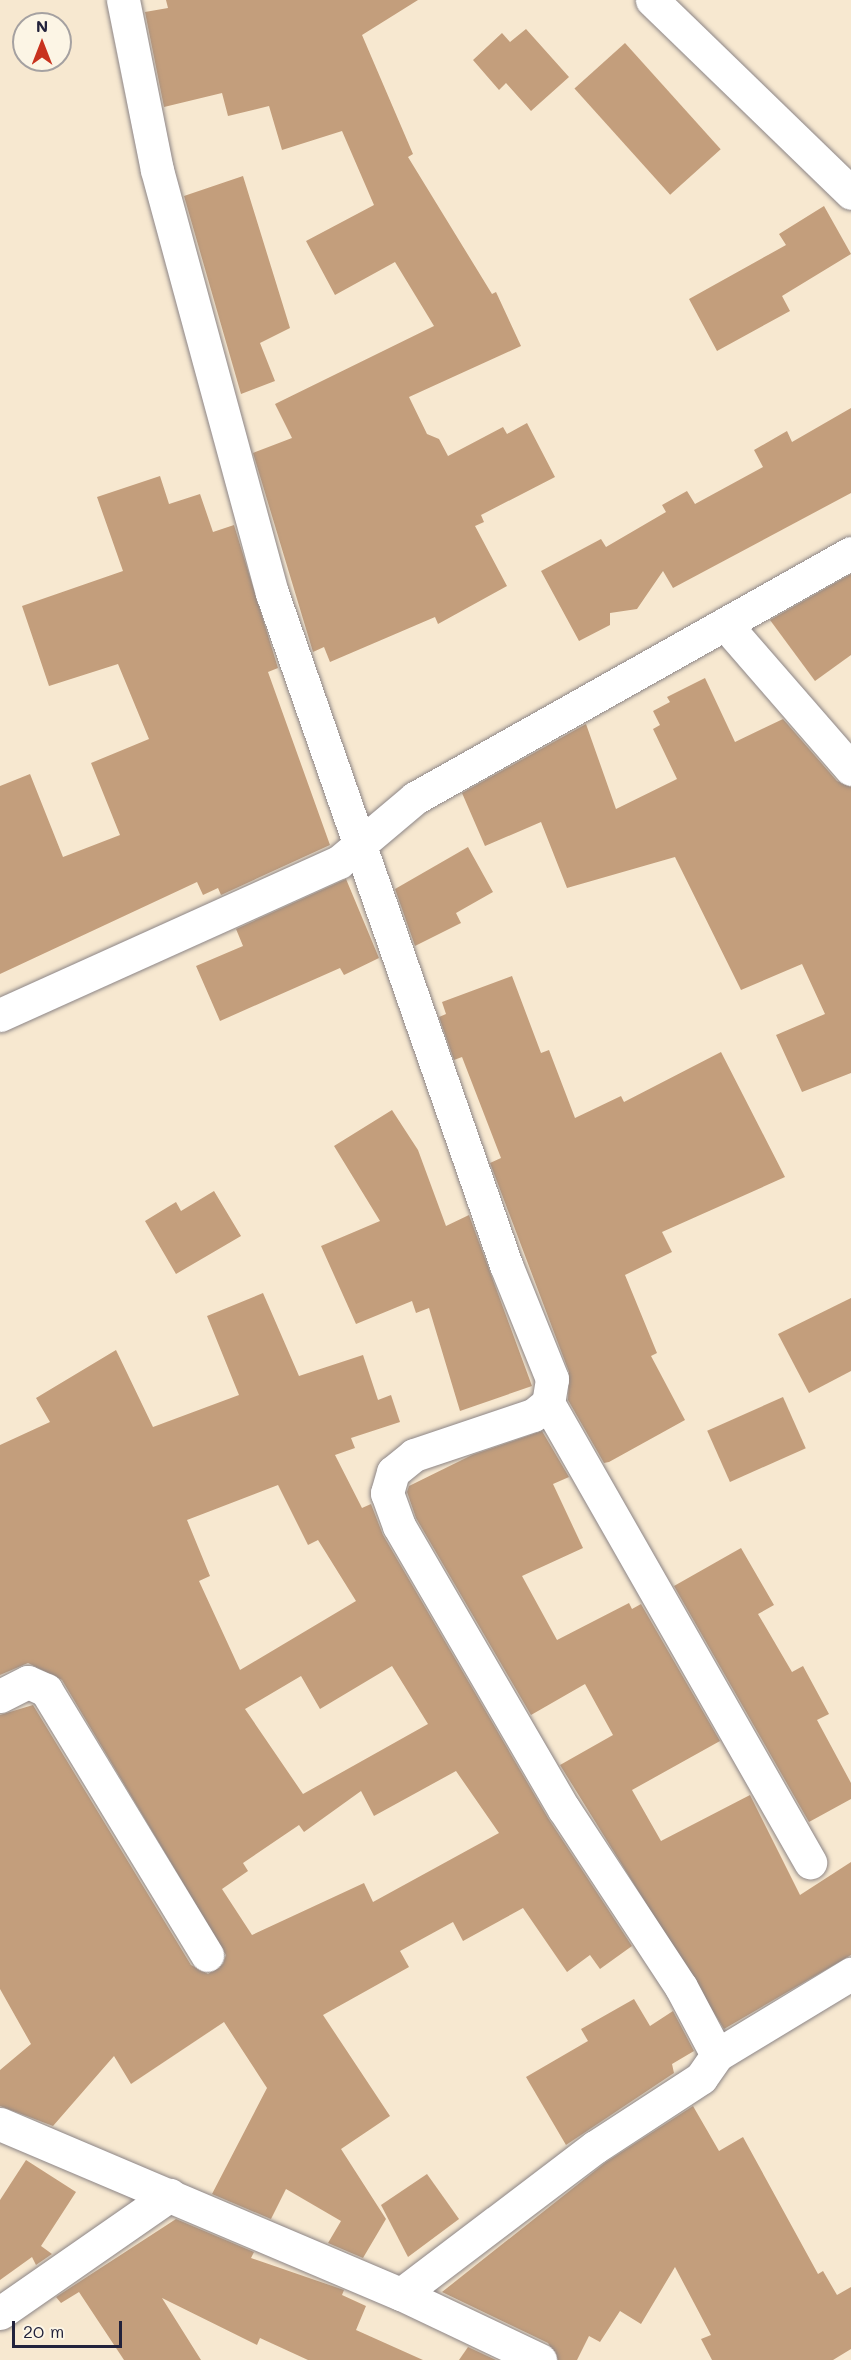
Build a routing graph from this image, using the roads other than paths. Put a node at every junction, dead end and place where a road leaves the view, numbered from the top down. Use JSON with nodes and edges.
{"nodes":[{"id":1,"x":123,"y":0,"type":"edge"},
{"id":2,"x":652,"y":0,"type":"edge"},
{"id":3,"x":851,"y":193,"type":"edge"},
{"id":4,"x":851,"y":553,"type":"edge"},
{"id":5,"x":725,"y":624,"type":"junction"},
{"id":6,"x":851,"y":769,"type":"edge"},
{"id":7,"x":359,"y":847,"type":"junction"},
{"id":8,"x":0,"y":1015,"type":"edge"},
{"id":9,"x":548,"y":1403,"type":"junction"},
{"id":10,"x":0,"y":1696,"type":"edge"},
{"id":11,"x":810,"y":1862,"type":"dead end"},
{"id":12,"x":207,"y":1955,"type":"dead end"},
{"id":13,"x":851,"y":1974,"type":"edge"},
{"id":14,"x":717,"y":2055,"type":"junction"},
{"id":15,"x":0,"y":2124,"type":"edge"},
{"id":16,"x":170,"y":2196,"type":"junction"},
{"id":17,"x":400,"y":2294,"type":"junction"},
{"id":18,"x":0,"y":2313,"type":"edge"},
{"id":19,"x":540,"y":2360,"type":"edge"}],
"edges":[{"from":1,"to":7,"type":"street"},
{"from":2,"to":3,"type":"street"},
{"from":4,"to":5,"type":"street"},
{"from":5,"to":6,"type":"street"},
{"from":5,"to":7,"type":"street"},
{"from":7,"to":8,"type":"street"},
{"from":7,"to":9,"type":"street"},
{"from":9,"to":11,"type":"street"},
{"from":9,"to":14,"type":"street"},
{"from":10,"to":12,"type":"street"},
{"from":13,"to":14,"type":"street"},
{"from":14,"to":17,"type":"street"},
{"from":15,"to":16,"type":"street"},
{"from":16,"to":17,"type":"street"},
{"from":16,"to":18,"type":"street"},
{"from":17,"to":19,"type":"street"}]}
